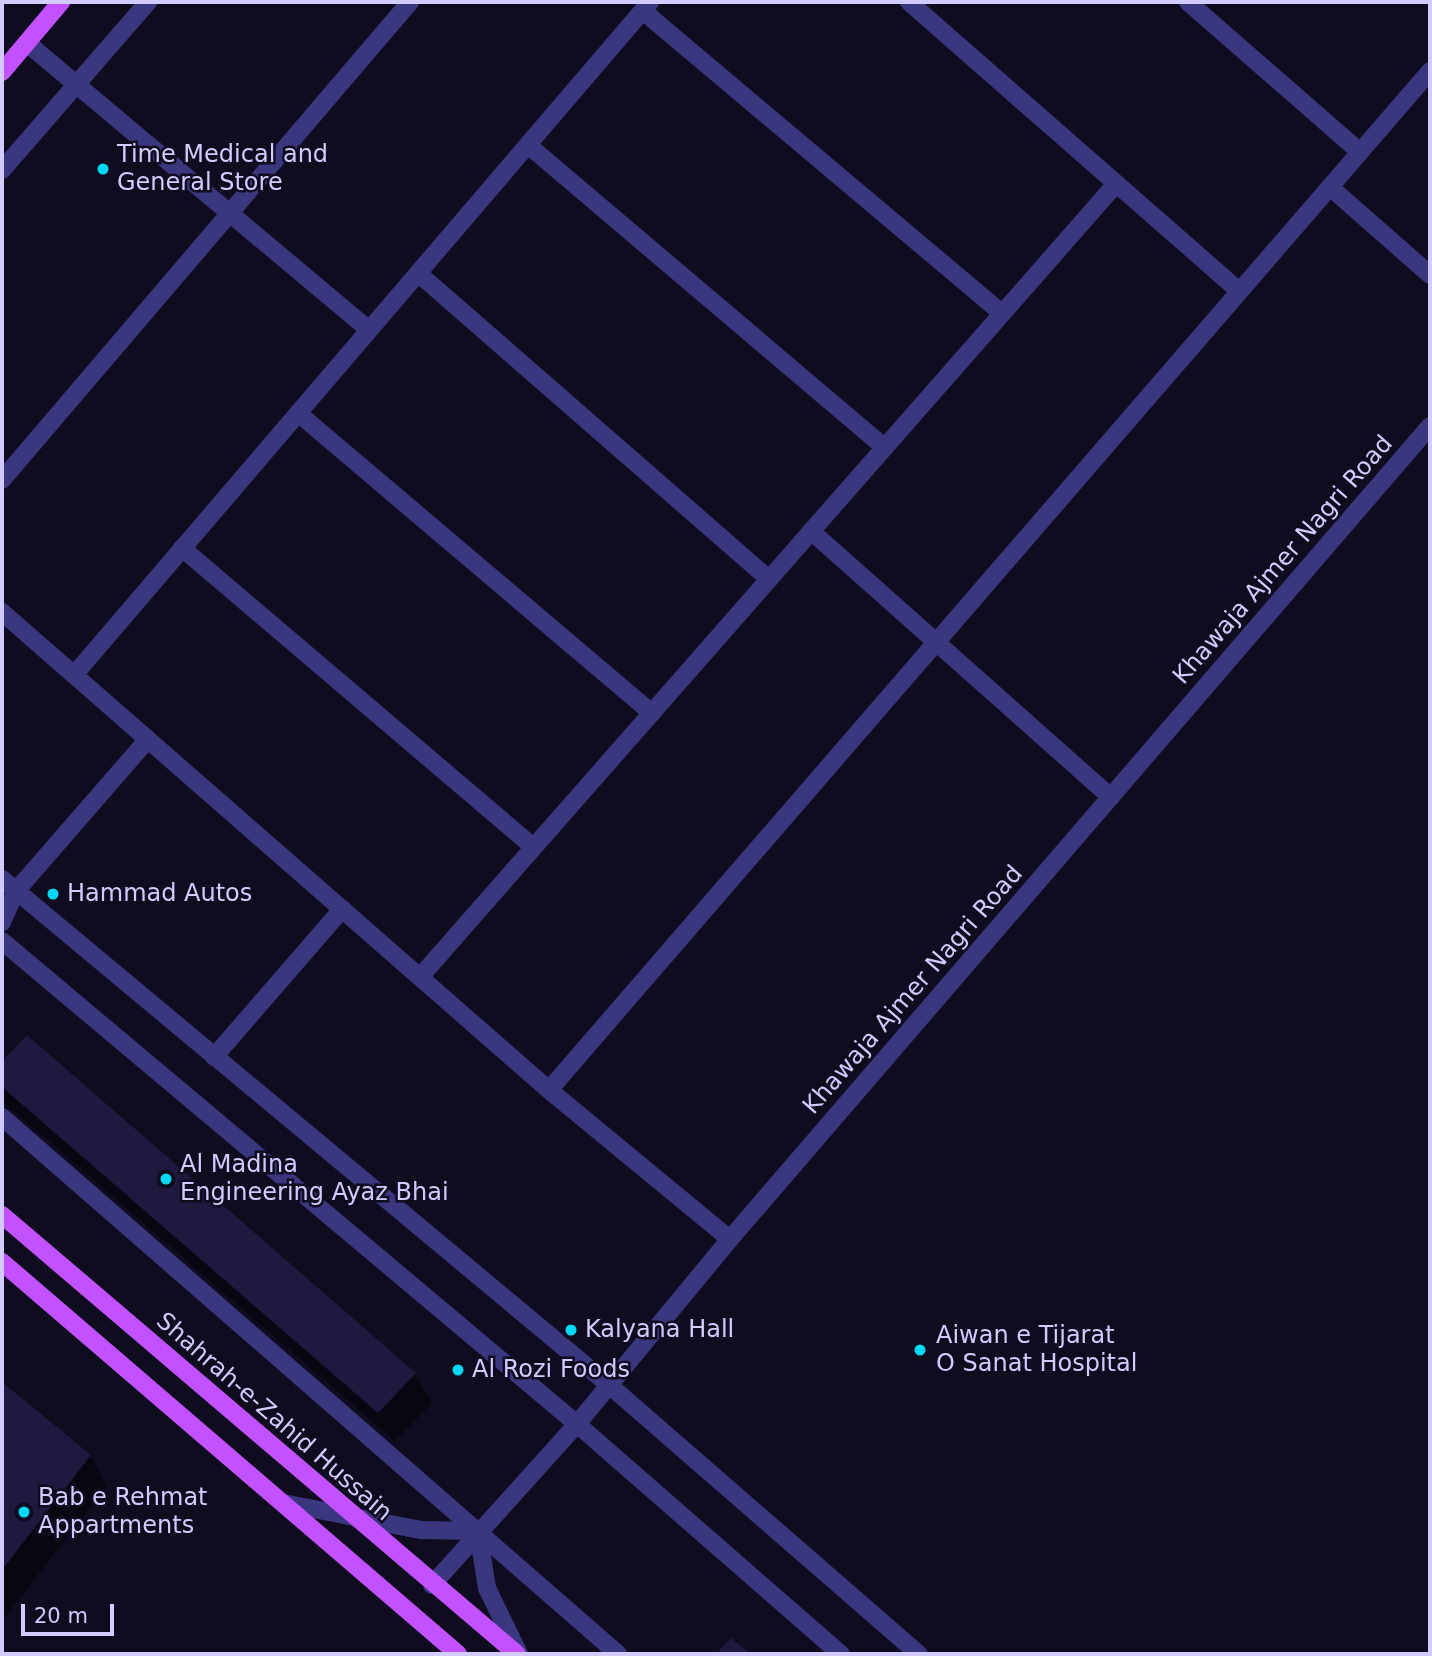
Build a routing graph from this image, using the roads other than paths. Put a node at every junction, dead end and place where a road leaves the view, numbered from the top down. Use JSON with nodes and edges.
{"nodes":[{"id":1,"x":61,"y":2,"type":"edge"},
{"id":2,"x":148,"y":2,"type":"edge"},
{"id":3,"x":410,"y":2,"type":"edge"},
{"id":4,"x":1188,"y":2,"type":"edge"},
{"id":5,"x":914,"y":4,"type":"edge"},
{"id":6,"x":647,"y":6,"type":"edge"},
{"id":7,"x":27,"y":43,"type":"junction"},
{"id":8,"x":1430,"y":71,"type":"edge"},
{"id":9,"x":2,"y":72,"type":"edge"},
{"id":10,"x":77,"y":85,"type":"junction"},
{"id":11,"x":528,"y":145,"type":"junction"},
{"id":12,"x":1360,"y":152,"type":"junction"},
{"id":13,"x":2,"y":170,"type":"edge"},
{"id":14,"x":1116,"y":184,"type":"junction"},
{"id":15,"x":1330,"y":187,"type":"junction"},
{"id":16,"x":226,"y":212,"type":"junction"},
{"id":17,"x":418,"y":273,"type":"junction"},
{"id":18,"x":1430,"y":275,"type":"edge"},
{"id":19,"x":1239,"y":291,"type":"junction"},
{"id":20,"x":1002,"y":313,"type":"junction"},
{"id":21,"x":369,"y":330,"type":"junction"},
{"id":22,"x":298,"y":413,"type":"junction"},
{"id":23,"x":1430,"y":426,"type":"edge"},
{"id":24,"x":884,"y":447,"type":"junction"},
{"id":25,"x":2,"y":480,"type":"edge"},
{"id":26,"x":811,"y":531,"type":"junction"},
{"id":27,"x":183,"y":548,"type":"junction"},
{"id":28,"x":769,"y":579,"type":"junction"},
{"id":29,"x":2,"y":612,"type":"edge"},
{"id":30,"x":936,"y":642,"type":"junction"},
{"id":31,"x":74,"y":675,"type":"junction"},
{"id":32,"x":652,"y":712,"type":"junction"},
{"id":33,"x":148,"y":739,"type":"junction"},
{"id":34,"x":1111,"y":797,"type":"junction"},
{"id":35,"x":533,"y":847,"type":"junction"},
{"id":36,"x":2,"y":879,"type":"edge"},
{"id":37,"x":16,"y":891,"type":"junction"},
{"id":38,"x":342,"y":909,"type":"junction"},
{"id":39,"x":2,"y":922,"type":"edge"},
{"id":40,"x":2,"y":941,"type":"edge"},
{"id":41,"x":420,"y":977,"type":"junction"},
{"id":42,"x":214,"y":1056,"type":"junction"},
{"id":43,"x":549,"y":1090,"type":"junction"},
{"id":44,"x":2,"y":1117,"type":"edge"},
{"id":45,"x":2,"y":1216,"type":"edge"},
{"id":46,"x":730,"y":1239,"type":"junction"},
{"id":47,"x":2,"y":1262,"type":"edge"},
{"id":48,"x":608,"y":1384,"type":"junction"},
{"id":49,"x":577,"y":1424,"type":"junction"},
{"id":50,"x":283,"y":1503,"type":"junction"},
{"id":51,"x":355,"y":1519,"type":"junction"},
{"id":52,"x":478,"y":1531,"type":"junction"},
{"id":53,"x":432,"y":1585,"type":"junction"},
{"id":54,"x":458,"y":1654,"type":"edge"},
{"id":55,"x":518,"y":1654,"type":"edge"},
{"id":56,"x":618,"y":1654,"type":"edge"},
{"id":57,"x":841,"y":1654,"type":"edge"},
{"id":58,"x":919,"y":1654,"type":"edge"}],
"edges":[{"from":1,"to":7,"type":"main road"},
{"from":2,"to":10,"type":"street"},
{"from":3,"to":16,"type":"street"},
{"from":4,"to":12,"type":"street"},
{"from":5,"to":14,"type":"street"},
{"from":6,"to":11,"type":"street"},
{"from":6,"to":20,"type":"street"},
{"from":7,"to":9,"type":"main road"},
{"from":7,"to":10,"type":"street"},
{"from":8,"to":12,"type":"street"},
{"from":10,"to":13,"type":"street"},
{"from":10,"to":16,"type":"street"},
{"from":11,"to":17,"type":"street"},
{"from":11,"to":24,"type":"street"},
{"from":12,"to":15,"type":"street"},
{"from":14,"to":19,"type":"street"},
{"from":14,"to":20,"type":"street"},
{"from":15,"to":18,"type":"street"},
{"from":15,"to":19,"type":"street"},
{"from":16,"to":21,"type":"street"},
{"from":16,"to":25,"type":"street"},
{"from":17,"to":21,"type":"street"},
{"from":17,"to":28,"type":"street"},
{"from":19,"to":30,"type":"street"},
{"from":20,"to":24,"type":"street"},
{"from":21,"to":22,"type":"street"},
{"from":22,"to":27,"type":"street"},
{"from":22,"to":32,"type":"street"},
{"from":23,"to":34,"type":"street","name":"Khawaja Ajmer Nagri Road"},
{"from":24,"to":26,"type":"street"},
{"from":26,"to":28,"type":"street"},
{"from":26,"to":30,"type":"street"},
{"from":27,"to":31,"type":"street"},
{"from":27,"to":35,"type":"street"},
{"from":28,"to":32,"type":"street"},
{"from":29,"to":31,"type":"street"},
{"from":30,"to":34,"type":"street"},
{"from":30,"to":43,"type":"street"},
{"from":31,"to":33,"type":"street"},
{"from":32,"to":35,"type":"street"},
{"from":33,"to":37,"type":"street"},
{"from":33,"to":38,"type":"street"},
{"from":34,"to":46,"type":"street","name":"Khawaja Ajmer Nagri Road"},
{"from":35,"to":41,"type":"street"},
{"from":36,"to":37,"type":"street"},
{"from":37,"to":39,"type":"street"},
{"from":37,"to":42,"type":"street"},
{"from":38,"to":41,"type":"street"},
{"from":38,"to":42,"type":"street"},
{"from":40,"to":49,"type":"street"},
{"from":41,"to":43,"type":"street"},
{"from":42,"to":48,"type":"street"},
{"from":43,"to":46,"type":"street"},
{"from":44,"to":52,"type":"street"},
{"from":45,"to":51,"type":"main road","name":"Shahrah-e-Zahid Hussain"},
{"from":46,"to":48,"type":"street","name":"Khawaja Ajmer Nagri Road"},
{"from":47,"to":50,"type":"main road"},
{"from":48,"to":49,"type":"street","name":"Khawaja Ajmer Nagri Road"},
{"from":48,"to":58,"type":"street"},
{"from":49,"to":52,"type":"street","name":"Khawaja Ajmer Nagri Road"},
{"from":49,"to":57,"type":"street"},
{"from":50,"to":51,"type":"street"},
{"from":50,"to":54,"type":"main road"},
{"from":51,"to":52,"type":"street"},
{"from":51,"to":53,"type":"main road","name":"Shahrah-e-Zahid Hussain"},
{"from":52,"to":53,"type":"street","name":"Khawaja Ajmer Nagri Road"},
{"from":52,"to":55,"type":"street"},
{"from":52,"to":56,"type":"street"},
{"from":53,"to":55,"type":"main road","name":"Shahrah-e-Zahid Hussain"}]}
